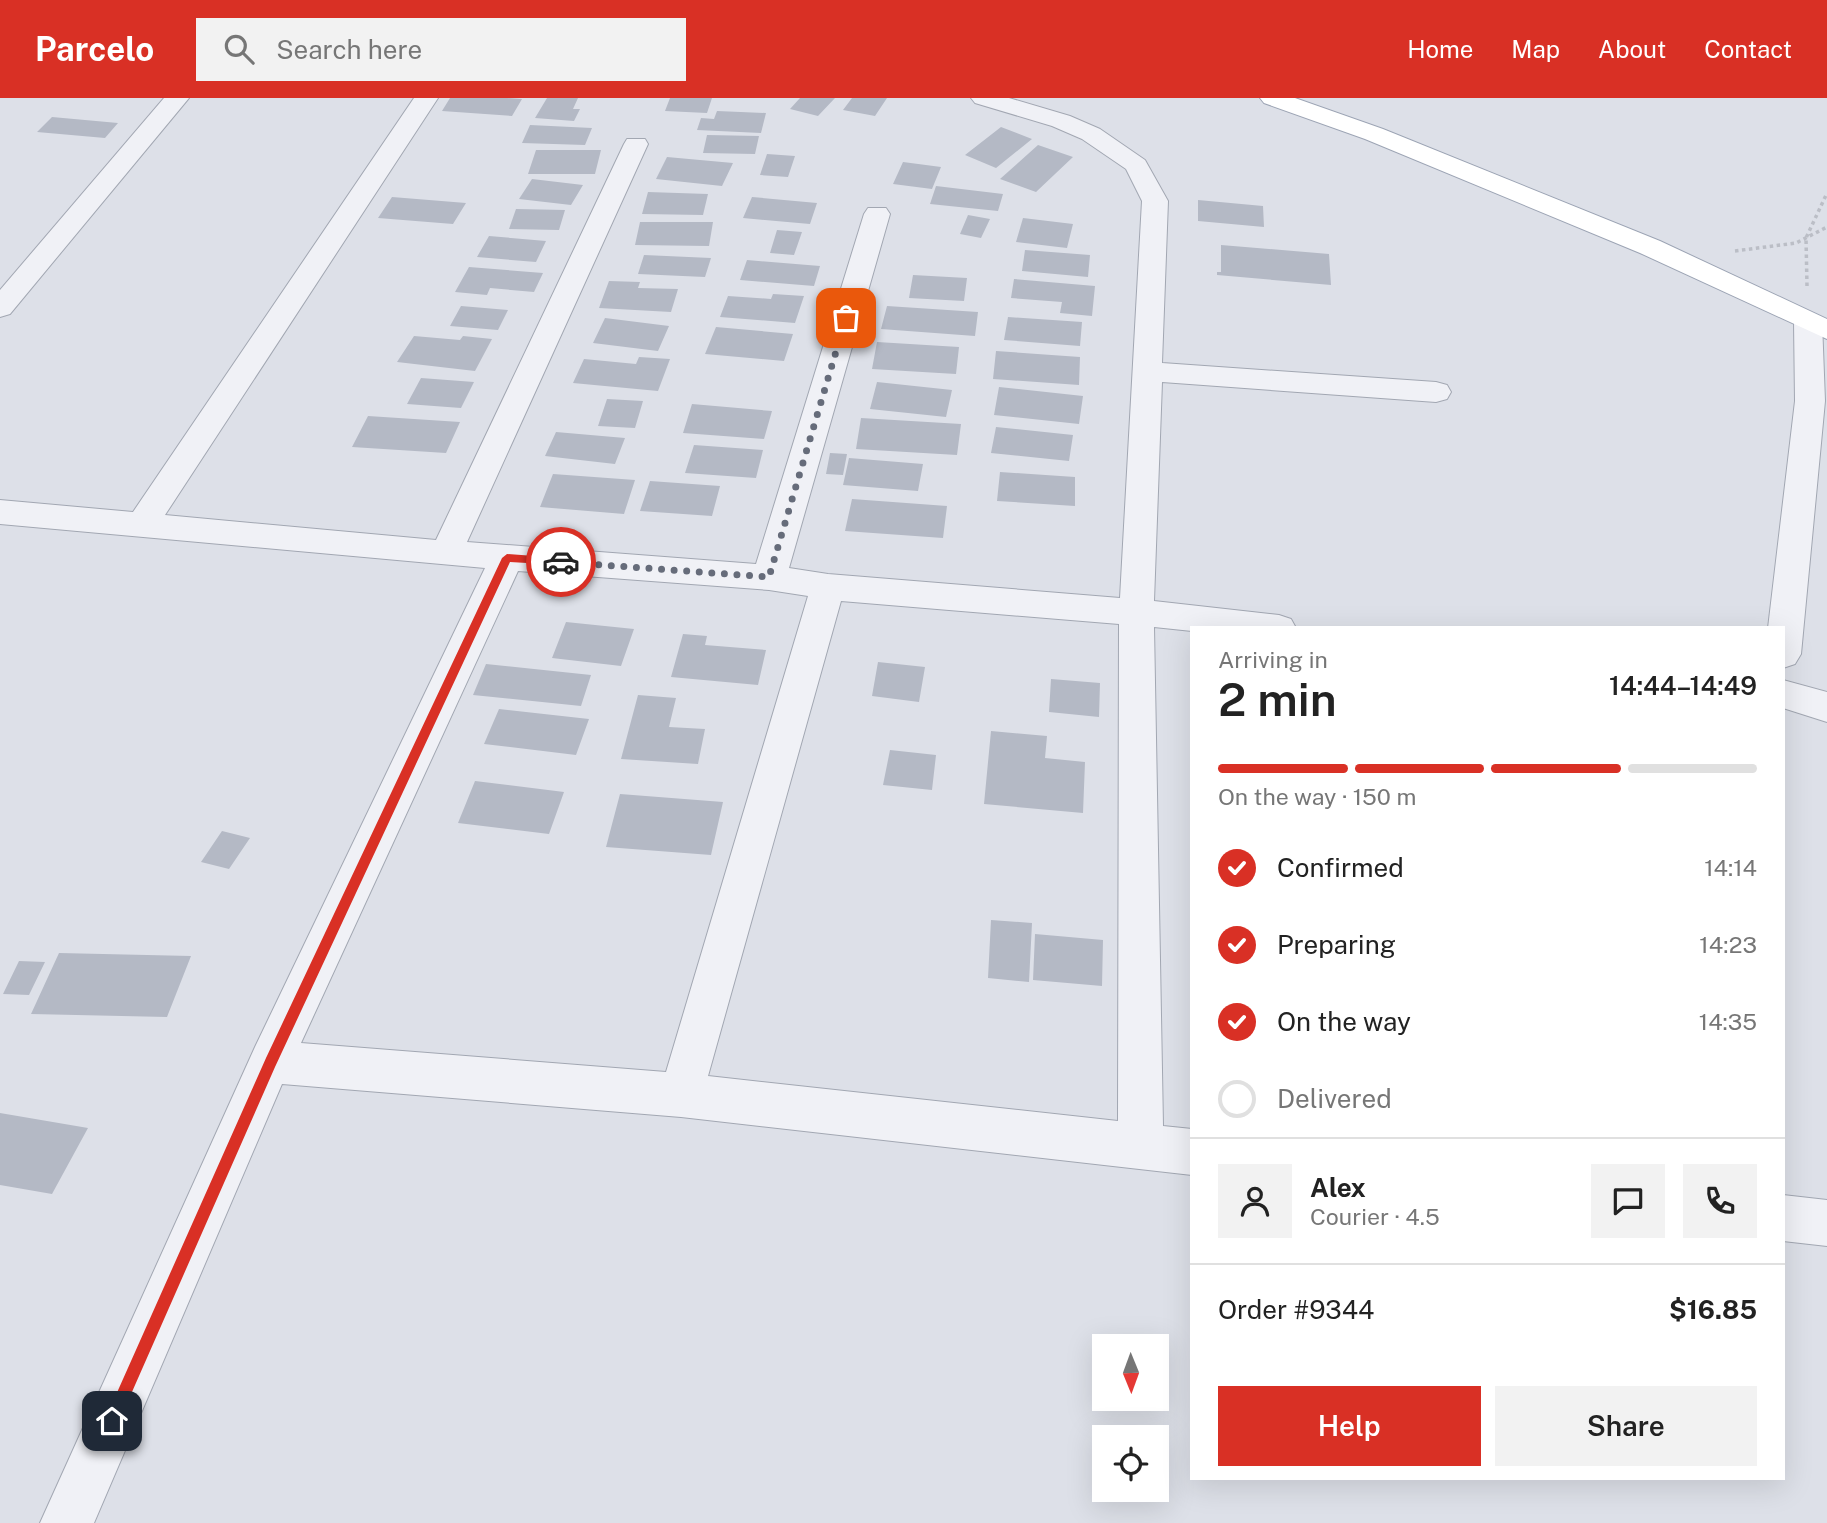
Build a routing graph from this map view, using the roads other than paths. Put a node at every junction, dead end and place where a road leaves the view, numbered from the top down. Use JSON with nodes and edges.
{"nodes":[{"id":1,"x":177,"y":98,"type":"edge"},
{"id":2,"x":426,"y":98,"type":"edge"},
{"id":3,"x":984,"y":98,"type":"edge"},
{"id":4,"x":1272,"y":98,"type":"edge"},
{"id":5,"x":636,"y":144,"type":"dead end"},
{"id":6,"x":877,"y":214,"type":"dead end"},
{"id":7,"x":0,"y":308,"type":"edge"},
{"id":8,"x":1817,"y":326,"type":"edge"},
{"id":9,"x":1147,"y":371,"type":"junction"},
{"id":10,"x":1436,"y":392,"type":"dead end"},
{"id":11,"x":0,"y":512,"type":"edge"},
{"id":12,"x":142,"y":524,"type":"junction"},
{"id":13,"x":446,"y":553,"type":"junction"},
{"id":14,"x":507,"y":558,"type":"junction"},
{"id":15,"x":769,"y":577,"type":"junction"},
{"id":16,"x":828,"y":587,"type":"junction"},
{"id":17,"x":1136,"y":612,"type":"junction"},
{"id":18,"x":1261,"y":626,"type":"edge"},
{"id":19,"x":1785,"y":635,"type":"edge"},
{"id":20,"x":1785,"y":695,"type":"edge"},
{"id":21,"x":1827,"y":706,"type":"edge"},
{"id":22,"x":270,"y":1062,"type":"junction"},
{"id":23,"x":681,"y":1095,"type":"junction"},
{"id":24,"x":1142,"y":1146,"type":"junction"},
{"id":25,"x":1190,"y":1152,"type":"edge"},
{"id":26,"x":1785,"y":1218,"type":"edge"},
{"id":27,"x":1827,"y":1223,"type":"edge"},
{"id":28,"x":67,"y":1523,"type":"edge"}],
"edges":[{"from":1,"to":7,"type":"street"},
{"from":2,"to":12,"type":"street"},
{"from":3,"to":9,"type":"street"},
{"from":4,"to":8,"type":"main road"},
{"from":5,"to":13,"type":"street"},
{"from":6,"to":15,"type":"street"},
{"from":8,"to":19,"type":"street"},
{"from":9,"to":10,"type":"street"},
{"from":9,"to":17,"type":"street"},
{"from":11,"to":12,"type":"street"},
{"from":12,"to":13,"type":"street"},
{"from":13,"to":14,"type":"street"},
{"from":14,"to":15,"type":"street"},
{"from":14,"to":22,"type":"street"},
{"from":15,"to":16,"type":"street"},
{"from":16,"to":17,"type":"street"},
{"from":16,"to":23,"type":"street"},
{"from":17,"to":18,"type":"street"},
{"from":17,"to":24,"type":"street"},
{"from":20,"to":21,"type":"street"},
{"from":22,"to":23,"type":"street"},
{"from":22,"to":28,"type":"street"},
{"from":23,"to":24,"type":"street"},
{"from":24,"to":25,"type":"street"},
{"from":26,"to":27,"type":"street"}]}
